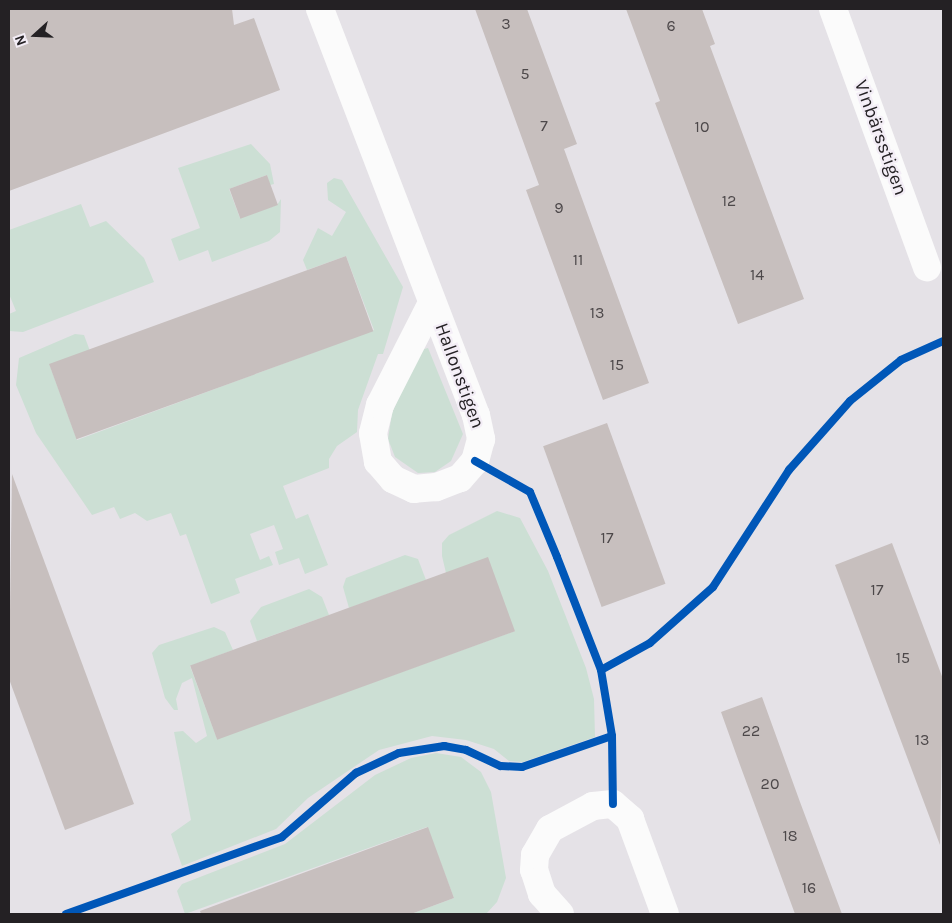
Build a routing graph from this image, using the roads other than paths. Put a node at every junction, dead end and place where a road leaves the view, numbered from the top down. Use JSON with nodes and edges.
{"nodes":[{"id":1,"x":320,"y":9,"type":"edge"},
{"id":2,"x":833,"y":9,"type":"edge"},
{"id":3,"x":927,"y":267,"type":"dead end"},
{"id":4,"x":432,"y":303,"type":"junction"},
{"id":5,"x":560,"y":914,"type":"edge"},
{"id":6,"x":665,"y":914,"type":"edge"}],
"edges":[{"from":1,"to":4,"type":"street","name":"Hallonstigen"},
{"from":2,"to":3,"type":"street","name":"Vinbärsstigen"},
{"from":4,"to":4,"type":"street","name":"Hallonstigen"},
{"from":5,"to":6,"type":"street"}]}
